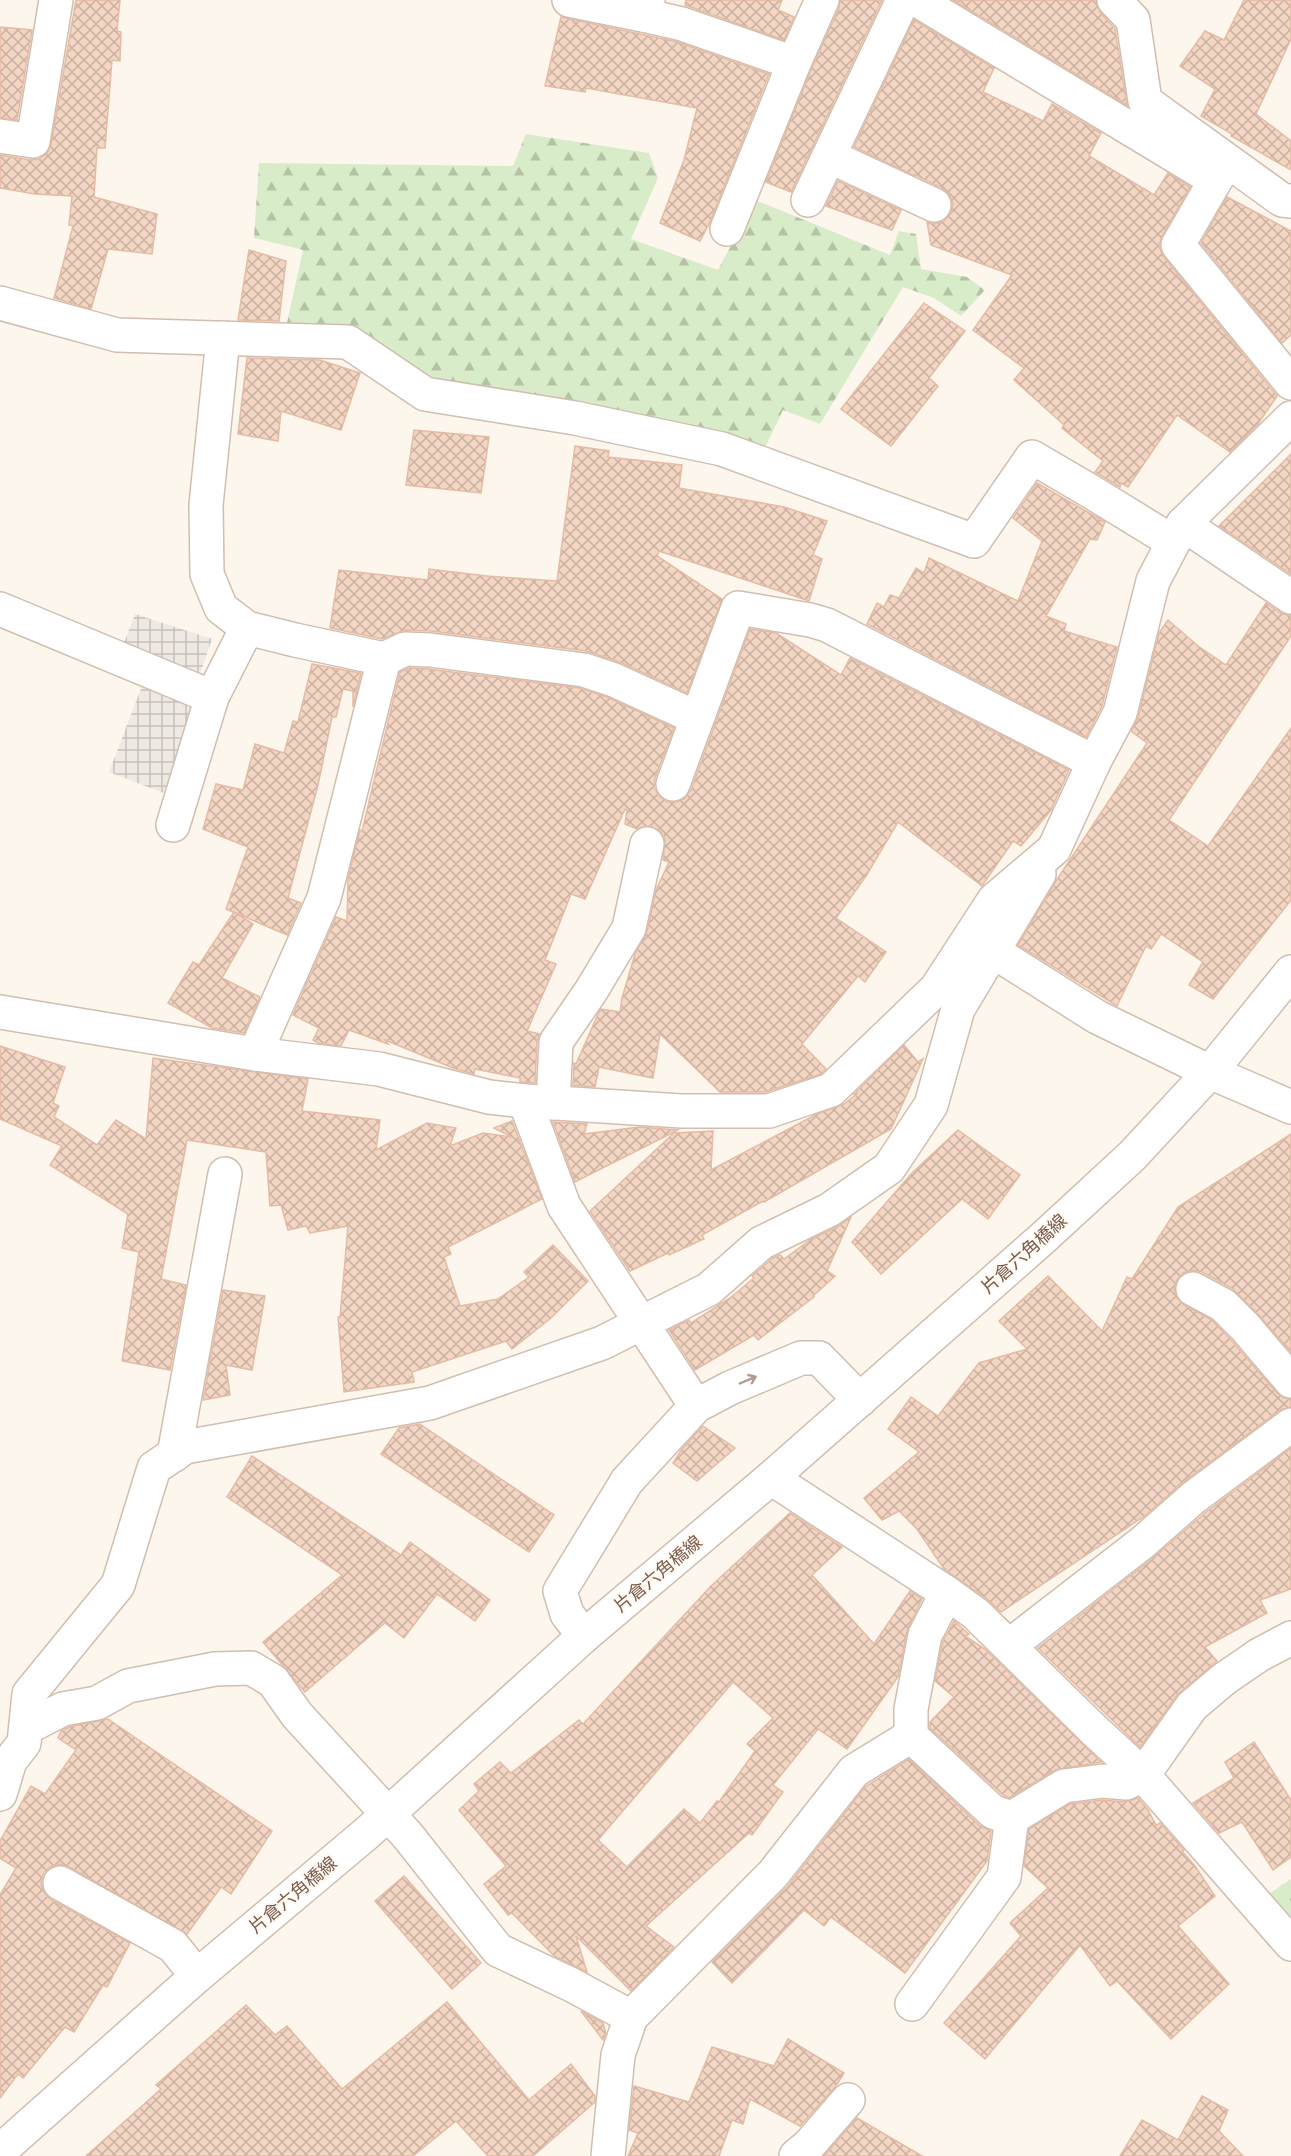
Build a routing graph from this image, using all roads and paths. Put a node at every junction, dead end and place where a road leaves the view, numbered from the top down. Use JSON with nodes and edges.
{"nodes":[{"id":1,"x":56,"y":0,"type":"edge"},
{"id":2,"x":569,"y":0,"type":"edge"},
{"id":3,"x":822,"y":0,"type":"edge"},
{"id":4,"x":903,"y":0,"type":"edge"},
{"id":5,"x":917,"y":0,"type":"edge"},
{"id":6,"x":1114,"y":0,"type":"edge"},
{"id":7,"x":646,"y":8,"type":"edge"},
{"id":8,"x":794,"y":63,"type":"junction"},
{"id":9,"x":0,"y":136,"type":"edge"},
{"id":10,"x":829,"y":156,"type":"junction"},
{"id":11,"x":1221,"y":170,"type":"junction"},
{"id":12,"x":808,"y":200,"type":"dead end"},
{"id":13,"x":1291,"y":201,"type":"edge"},
{"id":14,"x":934,"y":205,"type":"dead end"},
{"id":15,"x":727,"y":229,"type":"dead end"},
{"id":16,"x":0,"y":303,"type":"edge"},
{"id":17,"x":224,"y":338,"type":"junction"},
{"id":18,"x":1291,"y":383,"type":"edge"},
{"id":19,"x":1291,"y":418,"type":"edge"},
{"id":20,"x":1178,"y":533,"type":"junction"},
{"id":21,"x":1291,"y":597,"type":"edge"},
{"id":22,"x":0,"y":609,"type":"edge"},
{"id":23,"x":247,"y":628,"type":"junction"},
{"id":24,"x":384,"y":659,"type":"junction"},
{"id":25,"x":212,"y":698,"type":"junction"},
{"id":26,"x":697,"y":718,"type":"junction"},
{"id":27,"x":1094,"y":762,"type":"junction"},
{"id":28,"x":673,"y":784,"type":"dead end"},
{"id":29,"x":173,"y":825,"type":"dead end"},
{"id":30,"x":647,"y":844,"type":"dead end"},
{"id":31,"x":1054,"y":849,"type":"junction"},
{"id":32,"x":992,"y":950,"type":"junction"},
{"id":33,"x":1291,"y":972,"type":"edge"},
{"id":34,"x":0,"y":1012,"type":"edge"},
{"id":35,"x":255,"y":1054,"type":"junction"},
{"id":36,"x":1210,"y":1072,"type":"junction"},
{"id":37,"x":539,"y":1102,"type":"junction"},
{"id":38,"x":1290,"y":1105,"type":"edge"},
{"id":39,"x":225,"y":1174,"type":"dead end"},
{"id":40,"x":1193,"y":1289,"type":"dead end"},
{"id":41,"x":642,"y":1322,"type":"junction"},
{"id":42,"x":1291,"y":1381,"type":"edge"},
{"id":43,"x":860,"y":1400,"type":"junction"},
{"id":44,"x":696,"y":1406,"type":"junction"},
{"id":45,"x":1291,"y":1425,"type":"edge"},
{"id":46,"x":174,"y":1455,"type":"junction"},
{"id":47,"x":771,"y":1478,"type":"junction"},
{"id":48,"x":947,"y":1593,"type":"junction"},
{"id":49,"x":585,"y":1636,"type":"junction"},
{"id":50,"x":1291,"y":1638,"type":"edge"},
{"id":51,"x":1009,"y":1646,"type":"junction"},
{"id":52,"x":26,"y":1728,"type":"junction"},
{"id":53,"x":911,"y":1736,"type":"junction"},
{"id":54,"x":1143,"y":1775,"type":"junction"},
{"id":55,"x":0,"y":1794,"type":"edge"},
{"id":56,"x":388,"y":1814,"type":"junction"},
{"id":57,"x":1012,"y":1818,"type":"junction"},
{"id":58,"x":60,"y":1883,"type":"dead end"},
{"id":59,"x":1291,"y":1944,"type":"edge"},
{"id":60,"x":197,"y":1976,"type":"junction"},
{"id":61,"x":912,"y":2004,"type":"dead end"},
{"id":62,"x":631,"y":2017,"type":"junction"},
{"id":63,"x":848,"y":2100,"type":"dead end"},
{"id":64,"x":0,"y":2151,"type":"edge"},
{"id":65,"x":608,"y":2156,"type":"edge"},
{"id":66,"x":796,"y":2156,"type":"edge"}],
"edges":[{"from":1,"to":9,"type":"street"},
{"from":2,"to":7,"type":"street"},
{"from":3,"to":8,"type":"street"},
{"from":4,"to":10,"type":"street"},
{"from":5,"to":11,"type":"street"},
{"from":6,"to":11,"type":"street"},
{"from":7,"to":8,"type":"street"},
{"from":8,"to":15,"type":"street"},
{"from":10,"to":12,"type":"street"},
{"from":10,"to":14,"type":"street"},
{"from":11,"to":13,"type":"street"},
{"from":11,"to":18,"type":"street"},
{"from":16,"to":17,"type":"street"},
{"from":17,"to":20,"type":"street"},
{"from":17,"to":23,"type":"street"},
{"from":19,"to":20,"type":"street"},
{"from":20,"to":21,"type":"street"},
{"from":20,"to":27,"type":"street"},
{"from":22,"to":25,"type":"street"},
{"from":23,"to":24,"type":"street"},
{"from":23,"to":25,"type":"street"},
{"from":24,"to":26,"type":"street"},
{"from":24,"to":35,"type":"street"},
{"from":25,"to":29,"type":"street"},
{"from":26,"to":27,"type":"street"},
{"from":26,"to":28,"type":"street"},
{"from":27,"to":31,"type":"street"},
{"from":30,"to":37,"type":"street"},
{"from":31,"to":32,"type":"street"},
{"from":31,"to":37,"type":"street"},
{"from":32,"to":36,"type":"street"},
{"from":32,"to":41,"type":"street"},
{"from":33,"to":36,"type":"street","name":"片倉六角橋線"},
{"from":34,"to":35,"type":"street"},
{"from":35,"to":37,"type":"street"},
{"from":36,"to":38,"type":"street"},
{"from":36,"to":43,"type":"street","name":"片倉六角橋線"},
{"from":37,"to":41,"type":"street"},
{"from":39,"to":46,"type":"street"},
{"from":40,"to":42,"type":"street"},
{"from":41,"to":44,"type":"street"},
{"from":41,"to":46,"type":"street"},
{"from":44,"to":43,"type":"street","one_way":true},
{"from":43,"to":47,"type":"street","name":"片倉六角橋線"},
{"from":44,"to":49,"type":"street"},
{"from":45,"to":51,"type":"street"},
{"from":46,"to":52,"type":"street"},
{"from":47,"to":48,"type":"street"},
{"from":47,"to":49,"type":"street","name":"片倉六角橋線"},
{"from":48,"to":51,"type":"street"},
{"from":48,"to":53,"type":"street"},
{"from":49,"to":56,"type":"street","name":"片倉六角橋線"},
{"from":50,"to":54,"type":"street"},
{"from":51,"to":54,"type":"street"},
{"from":52,"to":55,"type":"street"},
{"from":52,"to":56,"type":"street"},
{"from":53,"to":57,"type":"street"},
{"from":53,"to":62,"type":"street"},
{"from":54,"to":57,"type":"street"},
{"from":54,"to":59,"type":"street"},
{"from":56,"to":60,"type":"street","name":"片倉六角橋線"},
{"from":56,"to":62,"type":"street"},
{"from":57,"to":61,"type":"street"},
{"from":58,"to":60,"type":"street"},
{"from":60,"to":64,"type":"street","name":"片倉六角橋線"},
{"from":62,"to":65,"type":"street"},
{"from":63,"to":66,"type":"street"}]}
